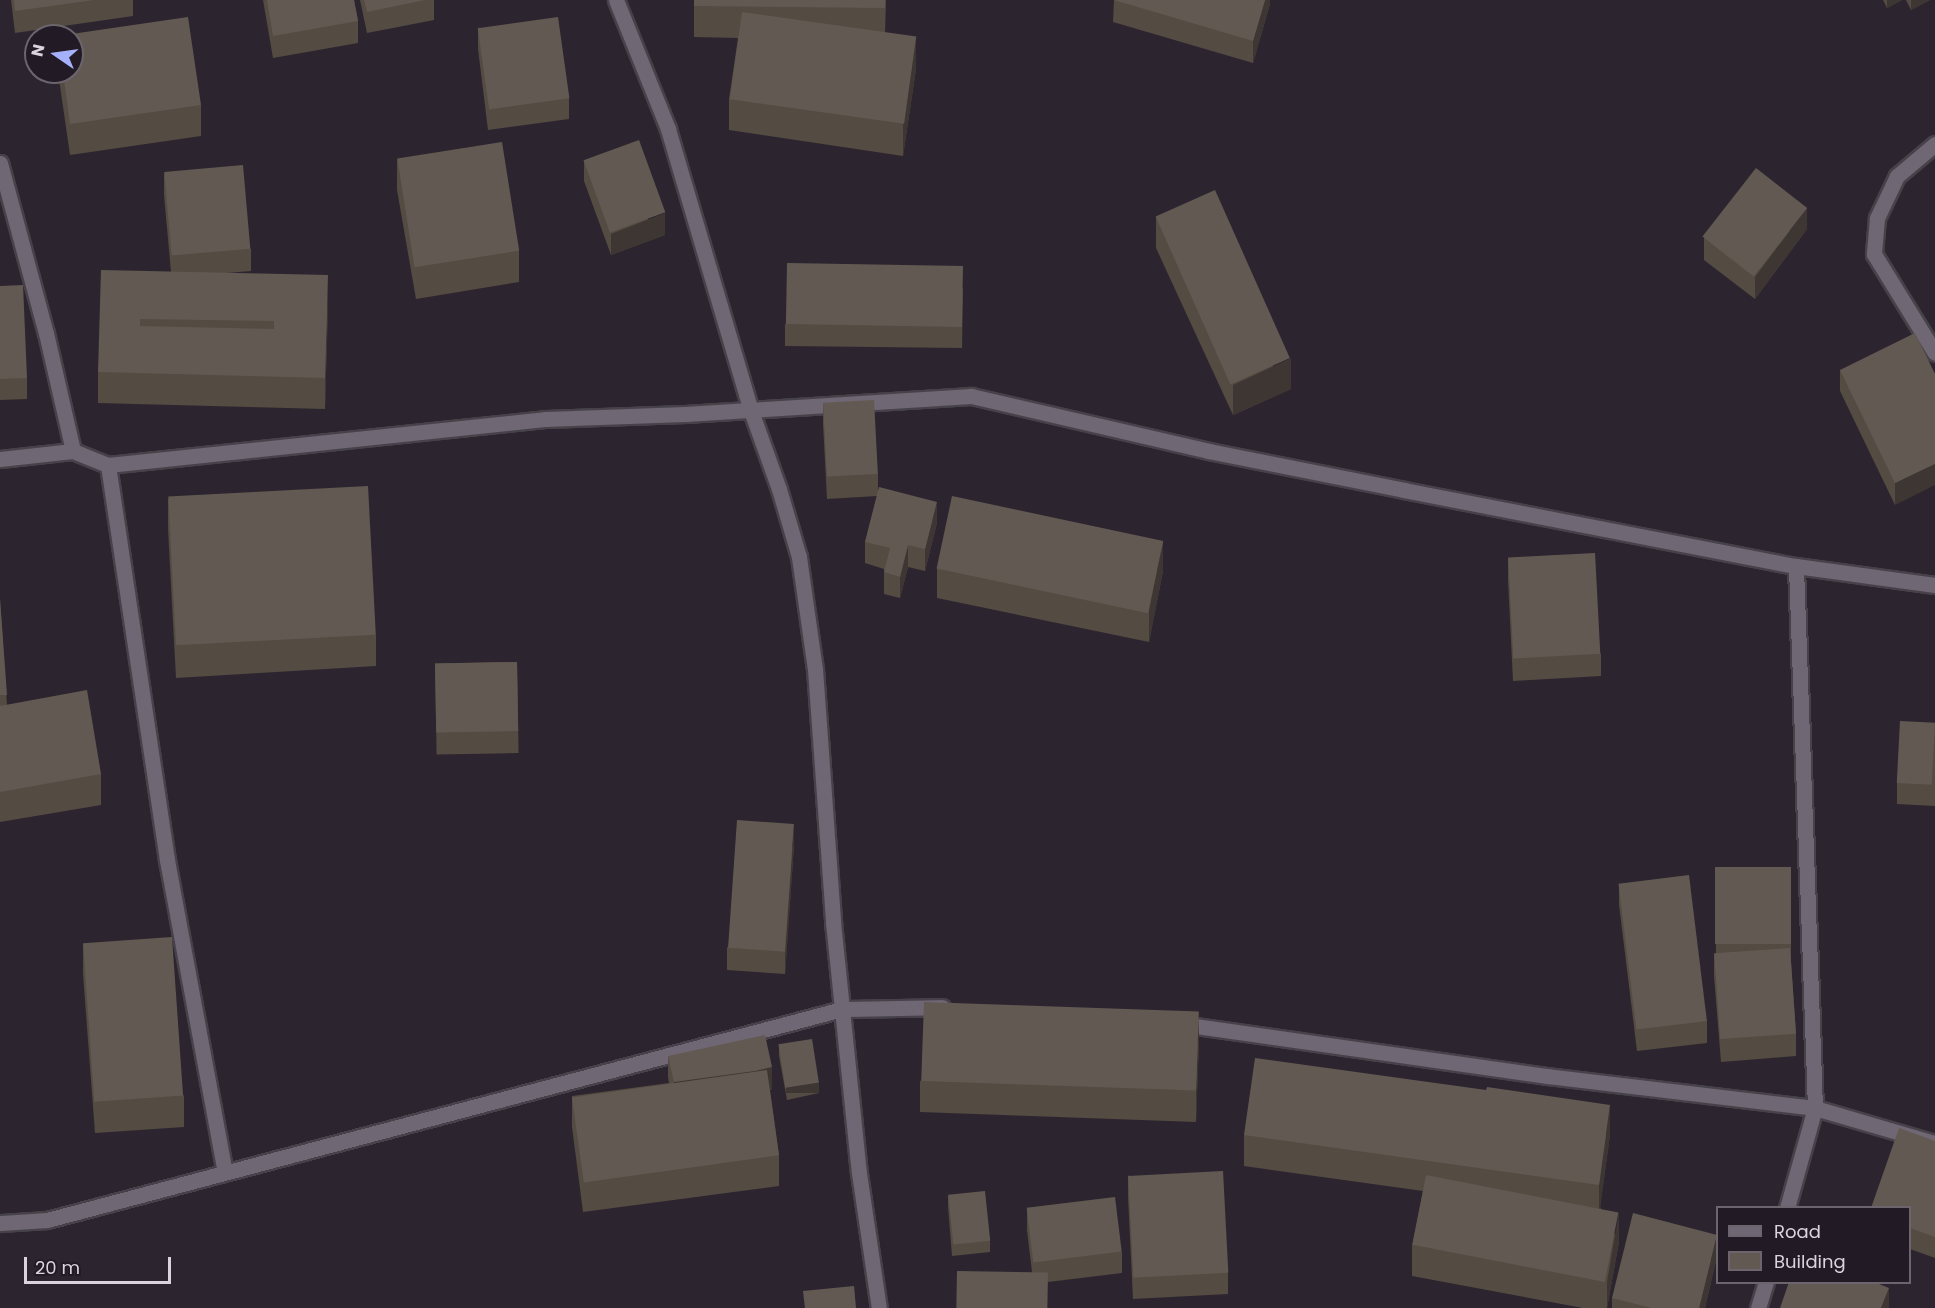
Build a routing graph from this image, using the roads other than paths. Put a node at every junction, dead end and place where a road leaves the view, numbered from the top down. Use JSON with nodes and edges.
{"nodes":[{"id":1,"x":616,"y":0,"type":"edge"},
{"id":2,"x":1935,"y":144,"type":"edge"},
{"id":3,"x":0,"y":163,"type":"edge"},
{"id":4,"x":1935,"y":353,"type":"edge"},
{"id":5,"x":750,"y":408,"type":"junction"},
{"id":6,"x":73,"y":451,"type":"junction"},
{"id":7,"x":0,"y":459,"type":"edge"},
{"id":8,"x":108,"y":465,"type":"junction"},
{"id":9,"x":1796,"y":566,"type":"junction"},
{"id":10,"x":1935,"y":585,"type":"edge"},
{"id":11,"x":962,"y":1007,"type":"edge"},
{"id":12,"x":842,"y":1009,"type":"junction"},
{"id":13,"x":1160,"y":1022,"type":"edge"},
{"id":14,"x":1815,"y":1108,"type":"junction"},
{"id":15,"x":1935,"y":1143,"type":"edge"},
{"id":16,"x":225,"y":1172,"type":"junction"},
{"id":17,"x":1788,"y":1206,"type":"edge"},
{"id":18,"x":0,"y":1223,"type":"edge"},
{"id":19,"x":1765,"y":1284,"type":"edge"},
{"id":20,"x":879,"y":1308,"type":"edge"},
{"id":21,"x":1758,"y":1308,"type":"edge"}],
"edges":[{"from":1,"to":5,"type":"street"},
{"from":2,"to":4,"type":"street"},
{"from":3,"to":6,"type":"street"},
{"from":5,"to":8,"type":"street"},
{"from":5,"to":9,"type":"street"},
{"from":5,"to":12,"type":"street"},
{"from":6,"to":7,"type":"street"},
{"from":6,"to":8,"type":"street"},
{"from":8,"to":16,"type":"street"},
{"from":9,"to":10,"type":"street"},
{"from":9,"to":14,"type":"street"},
{"from":11,"to":12,"type":"street"},
{"from":12,"to":16,"type":"street"},
{"from":12,"to":20,"type":"street"},
{"from":13,"to":14,"type":"street"},
{"from":14,"to":15,"type":"street"},
{"from":14,"to":17,"type":"street"},
{"from":16,"to":18,"type":"street"},
{"from":19,"to":21,"type":"street"}]}
